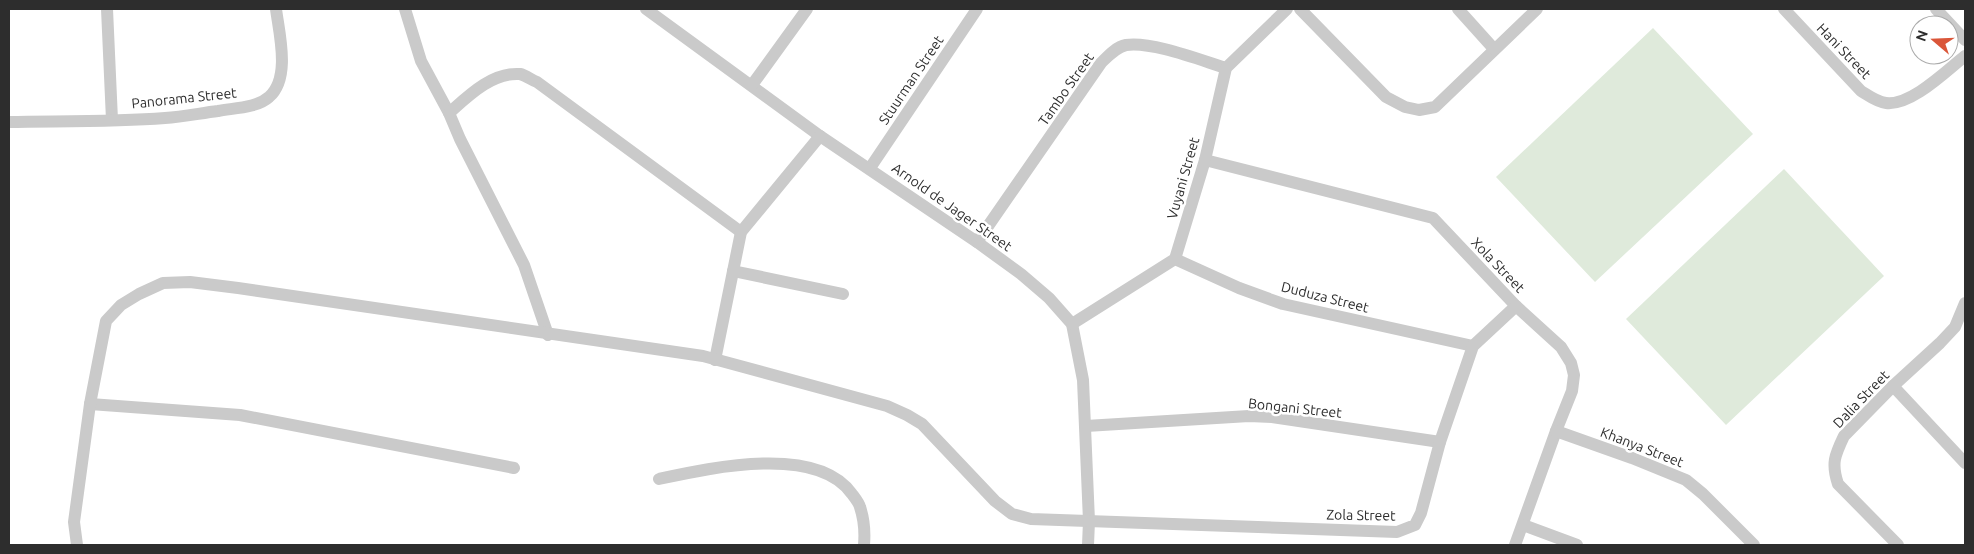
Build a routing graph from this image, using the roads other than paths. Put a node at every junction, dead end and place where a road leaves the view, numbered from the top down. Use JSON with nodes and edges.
{"nodes":[{"id":1,"x":107,"y":9,"type":"edge"},
{"id":2,"x":276,"y":9,"type":"edge"},
{"id":3,"x":405,"y":9,"type":"edge"},
{"id":4,"x":646,"y":9,"type":"edge"},
{"id":5,"x":807,"y":9,"type":"edge"},
{"id":6,"x":977,"y":9,"type":"edge"},
{"id":7,"x":1287,"y":9,"type":"edge"},
{"id":8,"x":1300,"y":9,"type":"edge"},
{"id":9,"x":1458,"y":9,"type":"edge"},
{"id":10,"x":1537,"y":9,"type":"edge"},
{"id":11,"x":1784,"y":9,"type":"edge"},
{"id":12,"x":1936,"y":9,"type":"edge"},
{"id":13,"x":1965,"y":40,"type":"edge"},
{"id":14,"x":1494,"y":49,"type":"junction"},
{"id":15,"x":1965,"y":56,"type":"edge"},
{"id":16,"x":1226,"y":68,"type":"junction"},
{"id":17,"x":752,"y":85,"type":"junction"},
{"id":18,"x":449,"y":113,"type":"junction"},
{"id":19,"x":112,"y":120,"type":"junction"},
{"id":20,"x":9,"y":122,"type":"edge"},
{"id":21,"x":820,"y":136,"type":"junction"},
{"id":22,"x":1205,"y":160,"type":"junction"},
{"id":23,"x":870,"y":168,"type":"junction"},
{"id":24,"x":741,"y":232,"type":"junction"},
{"id":25,"x":977,"y":242,"type":"junction"},
{"id":26,"x":1175,"y":260,"type":"junction"},
{"id":27,"x":733,"y":271,"type":"junction"},
{"id":28,"x":843,"y":294,"type":"dead end"},
{"id":29,"x":1965,"y":303,"type":"edge"},
{"id":30,"x":1516,"y":306,"type":"junction"},
{"id":31,"x":1072,"y":324,"type":"junction"},
{"id":32,"x":548,"y":335,"type":"junction"},
{"id":33,"x":1473,"y":346,"type":"junction"},
{"id":34,"x":715,"y":360,"type":"junction"},
{"id":35,"x":1894,"y":386,"type":"junction"},
{"id":36,"x":90,"y":404,"type":"junction"},
{"id":37,"x":1086,"y":426,"type":"junction"},
{"id":38,"x":1556,"y":431,"type":"junction"},
{"id":39,"x":1440,"y":442,"type":"junction"},
{"id":40,"x":1965,"y":463,"type":"edge"},
{"id":41,"x":514,"y":468,"type":"dead end"},
{"id":42,"x":659,"y":479,"type":"dead end"},
{"id":43,"x":1089,"y":521,"type":"junction"},
{"id":44,"x":1523,"y":524,"type":"junction"},
{"id":45,"x":77,"y":545,"type":"edge"},
{"id":46,"x":864,"y":545,"type":"edge"},
{"id":47,"x":1088,"y":545,"type":"edge"},
{"id":48,"x":1515,"y":545,"type":"edge"},
{"id":49,"x":1577,"y":545,"type":"edge"},
{"id":50,"x":1754,"y":545,"type":"edge"},
{"id":51,"x":1898,"y":545,"type":"edge"}],
"edges":[{"from":1,"to":19,"type":"street"},
{"from":2,"to":19,"type":"street","name":"Panorama Street"},
{"from":3,"to":18,"type":"street"},
{"from":4,"to":17,"type":"street","name":"Arnold de Jager Street"},
{"from":5,"to":17,"type":"street"},
{"from":6,"to":23,"type":"street","name":"Stuurman Street"},
{"from":7,"to":16,"type":"street"},
{"from":8,"to":14,"type":"street"},
{"from":9,"to":14,"type":"street"},
{"from":10,"to":14,"type":"street"},
{"from":11,"to":15,"type":"street","name":"Hani Street"},
{"from":12,"to":13,"type":"street"},
{"from":16,"to":22,"type":"street","name":"Vuyani Street"},
{"from":16,"to":25,"type":"street","name":"Tambo Street"},
{"from":17,"to":21,"type":"street","name":"Arnold de Jager Street"},
{"from":18,"to":24,"type":"street"},
{"from":18,"to":32,"type":"street"},
{"from":19,"to":20,"type":"street","name":"Panorama Street"},
{"from":21,"to":23,"type":"street","name":"Arnold de Jager Street"},
{"from":21,"to":24,"type":"street"},
{"from":22,"to":26,"type":"street","name":"Vuyani Street"},
{"from":22,"to":30,"type":"street","name":"Xola Street"},
{"from":23,"to":25,"type":"street","name":"Arnold de Jager Street"},
{"from":24,"to":27,"type":"street"},
{"from":25,"to":31,"type":"street","name":"Arnold de Jager Street"},
{"from":26,"to":31,"type":"street"},
{"from":26,"to":33,"type":"street","name":"Duduza Street"},
{"from":27,"to":28,"type":"street"},
{"from":27,"to":34,"type":"street"},
{"from":29,"to":35,"type":"street","name":"Dalia Street"},
{"from":30,"to":33,"type":"street","name":"Zola Street"},
{"from":30,"to":38,"type":"street","name":"Xola Street"},
{"from":31,"to":37,"type":"street"},
{"from":32,"to":34,"type":"street","name":"Zola Street"},
{"from":32,"to":36,"type":"street","name":"Zola Street"},
{"from":33,"to":39,"type":"street","name":"Zola Street"},
{"from":34,"to":43,"type":"street","name":"Zola Street"},
{"from":35,"to":40,"type":"street"},
{"from":35,"to":51,"type":"street","name":"Dalia Street"},
{"from":36,"to":41,"type":"street"},
{"from":36,"to":45,"type":"street","name":"Zola Street"},
{"from":37,"to":39,"type":"street","name":"Bongani Street"},
{"from":37,"to":43,"type":"street"},
{"from":38,"to":44,"type":"street","name":"Xola Street"},
{"from":38,"to":50,"type":"street","name":"Khanya Street"},
{"from":39,"to":43,"type":"street","name":"Zola Street"},
{"from":42,"to":46,"type":"street"},
{"from":43,"to":47,"type":"street"},
{"from":44,"to":48,"type":"street","name":"Xola Street"},
{"from":44,"to":49,"type":"street"}]}
